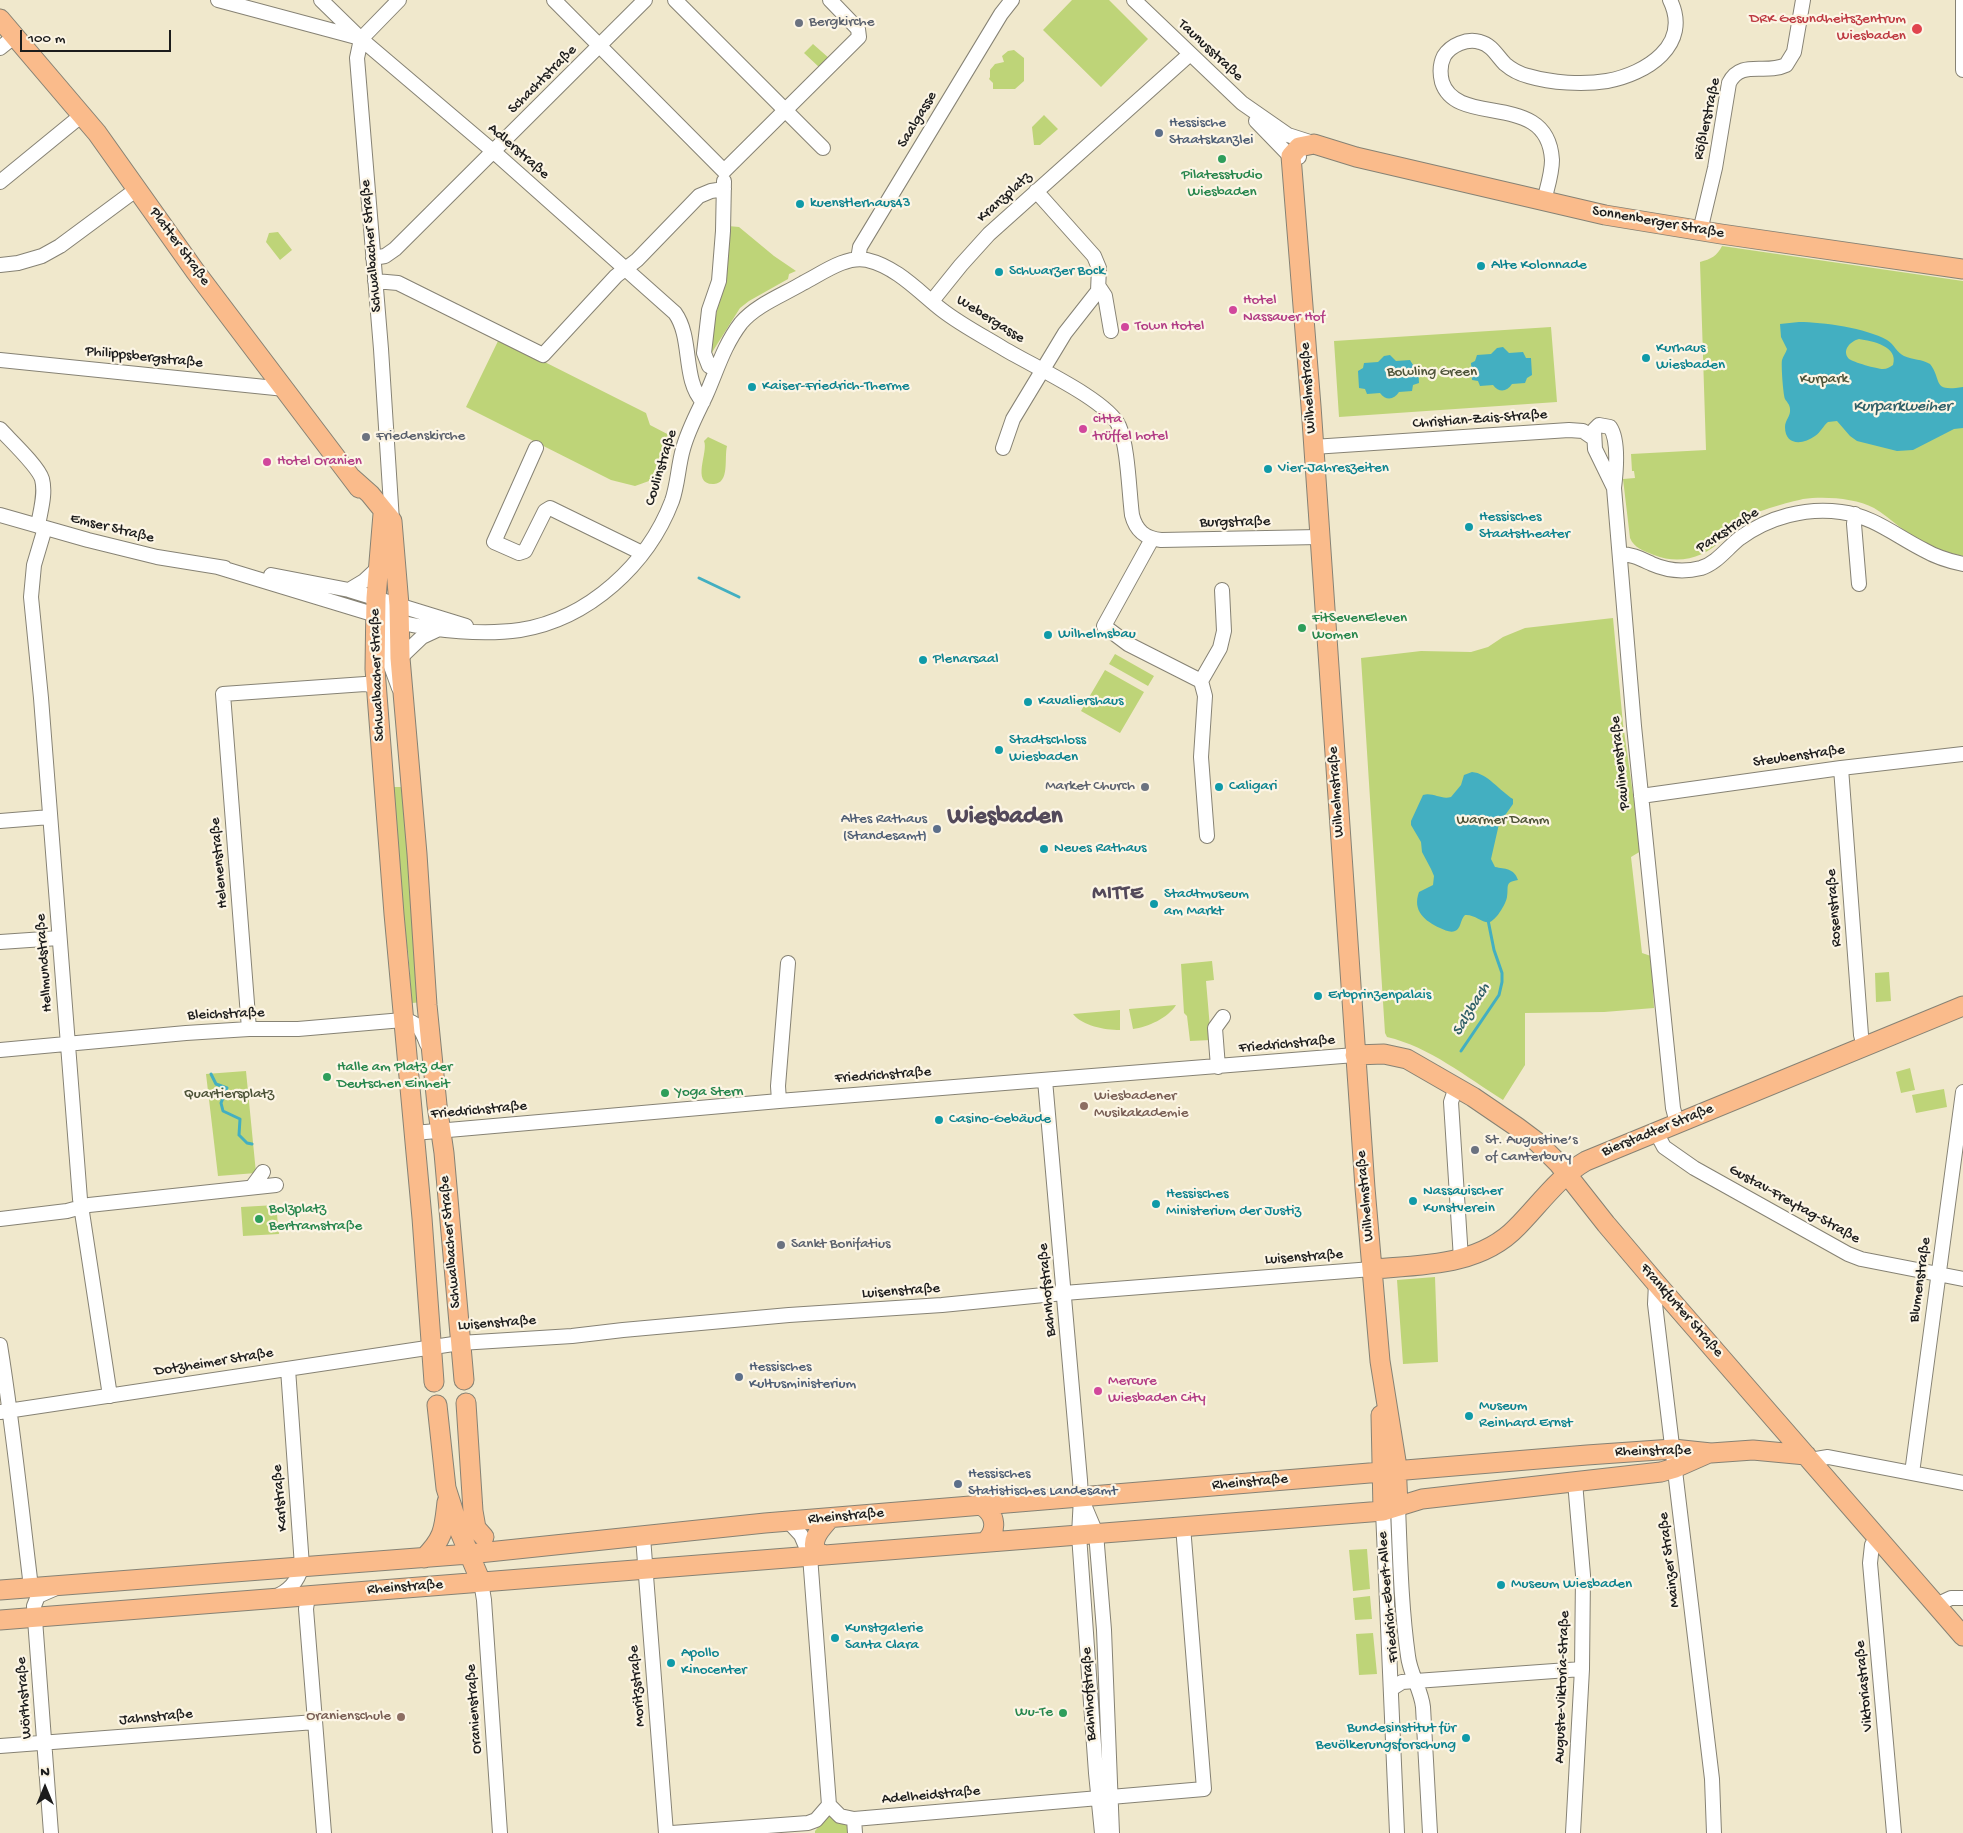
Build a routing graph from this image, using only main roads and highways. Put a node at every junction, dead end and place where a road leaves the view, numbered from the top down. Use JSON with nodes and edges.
{"nodes":[{"id":1,"x":0,"y":19,"type":"edge"},
{"id":2,"x":7,"y":42,"type":"edge"},
{"id":3,"x":1296,"y":154,"type":"junction"},
{"id":4,"x":1356,"y":157,"type":"junction"},
{"id":5,"x":1963,"y":269,"type":"edge"},
{"id":6,"x":386,"y":517,"type":"junction"},
{"id":7,"x":387,"y":612,"type":"junction"},
{"id":8,"x":411,"y":777,"type":"junction"},
{"id":9,"x":386,"y":805,"type":"junction"},
{"id":10,"x":1963,"y":1006,"type":"edge"},
{"id":11,"x":1355,"y":1055,"type":"junction"},
{"id":12,"x":437,"y":1105,"type":"junction"},
{"id":13,"x":414,"y":1132,"type":"junction"},
{"id":14,"x":1567,"y":1174,"type":"junction"},
{"id":15,"x":1372,"y":1269,"type":"junction"},
{"id":16,"x":464,"y":1380,"type":"dead end"},
{"id":17,"x":434,"y":1382,"type":"dead end"},
{"id":18,"x":466,"y":1403,"type":"dead end"},
{"id":19,"x":437,"y":1405,"type":"dead end"},
{"id":20,"x":1791,"y":1438,"type":"junction"},
{"id":21,"x":1753,"y":1450,"type":"junction"},
{"id":22,"x":1710,"y":1453,"type":"junction"},
{"id":23,"x":1808,"y":1457,"type":"junction"},
{"id":24,"x":1528,"y":1460,"type":"junction"},
{"id":25,"x":1389,"y":1472,"type":"junction"},
{"id":26,"x":1530,"y":1487,"type":"junction"},
{"id":27,"x":448,"y":1496,"type":"junction"},
{"id":28,"x":982,"y":1506,"type":"junction"},
{"id":29,"x":1390,"y":1508,"type":"junction"},
{"id":30,"x":830,"y":1518,"type":"junction"},
{"id":31,"x":456,"y":1521,"type":"junction"},
{"id":32,"x":484,"y":1537,"type":"junction"},
{"id":33,"x":985,"y":1542,"type":"junction"},
{"id":34,"x":510,"y":1549,"type":"junction"},
{"id":35,"x":469,"y":1554,"type":"junction"},
{"id":36,"x":817,"y":1556,"type":"junction"},
{"id":37,"x":424,"y":1558,"type":"junction"},
{"id":38,"x":481,"y":1582,"type":"junction"},
{"id":39,"x":0,"y":1590,"type":"edge"},
{"id":40,"x":0,"y":1620,"type":"edge"},
{"id":41,"x":1963,"y":1636,"type":"edge"}],
"edges":[{"from":1,"to":2,"type":"main road","name":"Platter Straße"},
{"from":2,"to":6,"type":"main road","name":"Platter Straße"},
{"from":3,"to":4,"type":"main road","name":"Sonnenberger Straße"},
{"from":3,"to":4,"type":"main road","name":"Sonnenberger Straße"},
{"from":3,"to":11,"type":"main road","name":"Wilhelmstraße"},
{"from":4,"to":5,"type":"main road","name":"Sonnenberger Straße"},
{"from":6,"to":7,"type":"main road","name":"Schwalbacher Straße"},
{"from":6,"to":7,"type":"main road","name":"Schwalbacher Straße"},
{"from":7,"to":8,"type":"main road","name":"Schwalbacher Straße"},
{"from":7,"to":9,"type":"main road","name":"Schwalbacher Straße"},
{"from":8,"to":9,"type":"main road"},
{"from":8,"to":12,"type":"main road","name":"Schwalbacher Straße"},
{"from":9,"to":13,"type":"main road","name":"Schwalbacher Straße"},
{"from":10,"to":14,"type":"main road","name":"Bierstadter Straße"},
{"from":11,"to":14,"type":"main road","name":"Frankfurter Straße"},
{"from":11,"to":15,"type":"main road","name":"Wilhelmstraße"},
{"from":12,"to":13,"type":"main road"},
{"from":12,"to":16,"type":"main road","name":"Schwalbacher Straße"},
{"from":13,"to":17,"type":"main road","name":"Schwalbacher Straße"},
{"from":14,"to":15,"type":"main road","name":"Bierstadter Straße"},
{"from":14,"to":20,"type":"main road","name":"Frankfurter Straße"},
{"from":15,"to":25,"type":"main road","name":"Wilhelmstraße"},
{"from":18,"to":32,"type":"main road"},
{"from":19,"to":27,"type":"main road"},
{"from":20,"to":21,"type":"main road"},
{"from":20,"to":23,"type":"main road","name":"Frankfurter Straße"},
{"from":21,"to":22,"type":"main road","name":"Rheinstraße"},
{"from":21,"to":23,"type":"main road"},
{"from":22,"to":24,"type":"main road","name":"Rheinstraße"},
{"from":22,"to":26,"type":"main road","name":"Rheinstraße"},
{"from":23,"to":41,"type":"main road","name":"Frankfurter Straße"},
{"from":24,"to":25,"type":"main road","name":"Rheinstraße"},
{"from":24,"to":26,"type":"main road"},
{"from":25,"to":28,"type":"main road","name":"Rheinstraße"},
{"from":25,"to":29,"type":"main road","name":"Wilhelmstraße"},
{"from":26,"to":29,"type":"main road","name":"Rheinstraße"},
{"from":27,"to":31,"type":"main road"},
{"from":27,"to":37,"type":"main road"},
{"from":28,"to":30,"type":"main road","name":"Rheinstraße"},
{"from":28,"to":33,"type":"main road"},
{"from":29,"to":33,"type":"main road","name":"Rheinstraße"},
{"from":30,"to":34,"type":"main road","name":"Rheinstraße"},
{"from":30,"to":36,"type":"main road"},
{"from":31,"to":32,"type":"main road"},
{"from":31,"to":35,"type":"main road"},
{"from":32,"to":34,"type":"main road"},
{"from":33,"to":36,"type":"main road","name":"Rheinstraße"},
{"from":34,"to":35,"type":"main road","name":"Rheinstraße"},
{"from":35,"to":37,"type":"main road","name":"Rheinstraße"},
{"from":35,"to":38,"type":"main road"},
{"from":36,"to":38,"type":"main road","name":"Rheinstraße"},
{"from":37,"to":39,"type":"main road","name":"Rheinstraße"},
{"from":38,"to":40,"type":"main road","name":"Rheinstraße"}]}
